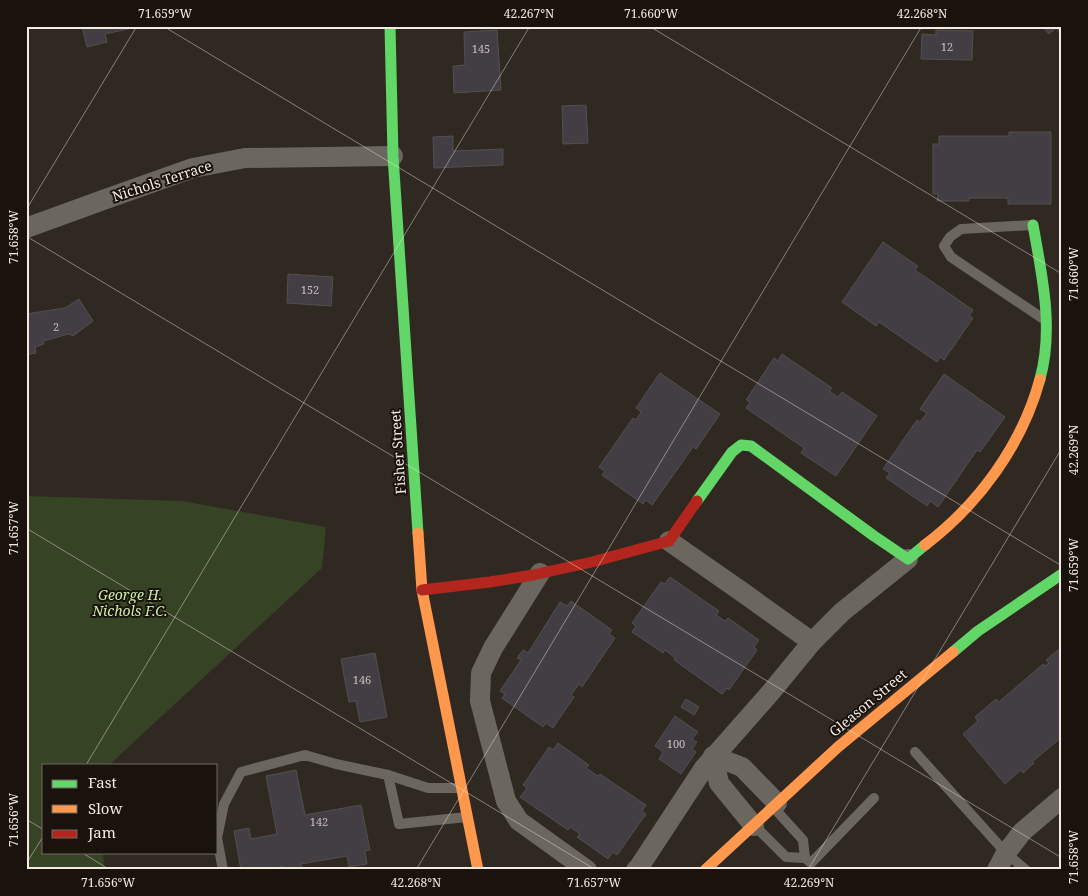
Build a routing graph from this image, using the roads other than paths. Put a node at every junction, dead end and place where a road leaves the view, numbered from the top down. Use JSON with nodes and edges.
{"nodes":[{"id":1,"x":390,"y":26,"type":"edge"},
{"id":2,"x":393,"y":156,"type":"junction"},
{"id":3,"x":1033,"y":225,"type":"joint"},
{"id":4,"x":26,"y":228,"type":"edge"},
{"id":5,"x":1046,"y":320,"type":"junction"},
{"id":6,"x":670,"y":542,"type":"junction"},
{"id":7,"x":908,"y":559,"type":"junction"},
{"id":8,"x":540,"y":573,"type":"junction"},
{"id":9,"x":1062,"y":574,"type":"edge"},
{"id":10,"x":422,"y":590,"type":"junction"},
{"id":11,"x":812,"y":642,"type":"junction"},
{"id":12,"x":915,"y":752,"type":"dead end"},
{"id":13,"x":713,"y":756,"type":"junction"},
{"id":14,"x":388,"y":775,"type":"junction"},
{"id":15,"x":462,"y":788,"type":"junction"},
{"id":16,"x":874,"y":798,"type":"dead end"},
{"id":17,"x":1062,"y":798,"type":"edge"},
{"id":18,"x":775,"y":805,"type":"junction"},
{"id":19,"x":468,"y":817,"type":"junction"},
{"id":20,"x":754,"y":826,"type":"junction"},
{"id":21,"x":218,"y":833,"type":"edge"},
{"id":22,"x":218,"y":843,"type":"edge"},
{"id":23,"x":805,"y":858,"type":"junction"},
{"id":24,"x":1002,"y":861,"type":"edge"},
{"id":25,"x":224,"y":870,"type":"edge"},
{"id":26,"x":478,"y":870,"type":"edge"},
{"id":27,"x":587,"y":870,"type":"edge"},
{"id":28,"x":636,"y":870,"type":"edge"},
{"id":29,"x":705,"y":870,"type":"edge"},
{"id":30,"x":1026,"y":870,"type":"edge"}],
"edges":[{"from":1,"to":2,"type":"street","name":"Fisher Street"},
{"from":2,"to":4,"type":"street","name":"Nichols Terrace"},
{"from":2,"to":10,"type":"street","name":"Fisher Street"},
{"from":3,"to":5,"type":"street"},
{"from":3,"to":5,"type":"lane"},
{"from":5,"to":7,"type":"street"},
{"from":6,"to":7,"type":"street"},
{"from":6,"to":8,"type":"street"},
{"from":6,"to":11,"type":"street"},
{"from":7,"to":11,"type":"street"},
{"from":8,"to":10,"type":"street"},
{"from":8,"to":27,"type":"street"},
{"from":9,"to":18,"type":"street","name":"Gleason Street"},
{"from":10,"to":15,"type":"street","name":"Fisher Street"},
{"from":11,"to":13,"type":"street"},
{"from":12,"to":24,"type":"lane"},
{"from":13,"to":18,"type":"street"},
{"from":13,"to":20,"type":"street"},
{"from":13,"to":28,"type":"street"},
{"from":14,"to":15,"type":"lane"},
{"from":14,"to":19,"type":"lane"},
{"from":14,"to":21,"type":"lane"},
{"from":15,"to":19,"type":"street","name":"Fisher Street"},
{"from":16,"to":23,"type":"lane"},
{"from":17,"to":24,"type":"street"},
{"from":18,"to":20,"type":"street","name":"Gleason Street"},
{"from":18,"to":23,"type":"lane"},
{"from":19,"to":26,"type":"street","name":"Fisher Street"},
{"from":20,"to":23,"type":"lane"},
{"from":20,"to":29,"type":"street","name":"Gleason Street"},
{"from":22,"to":25,"type":"lane"},
{"from":24,"to":30,"type":"lane"}]}
